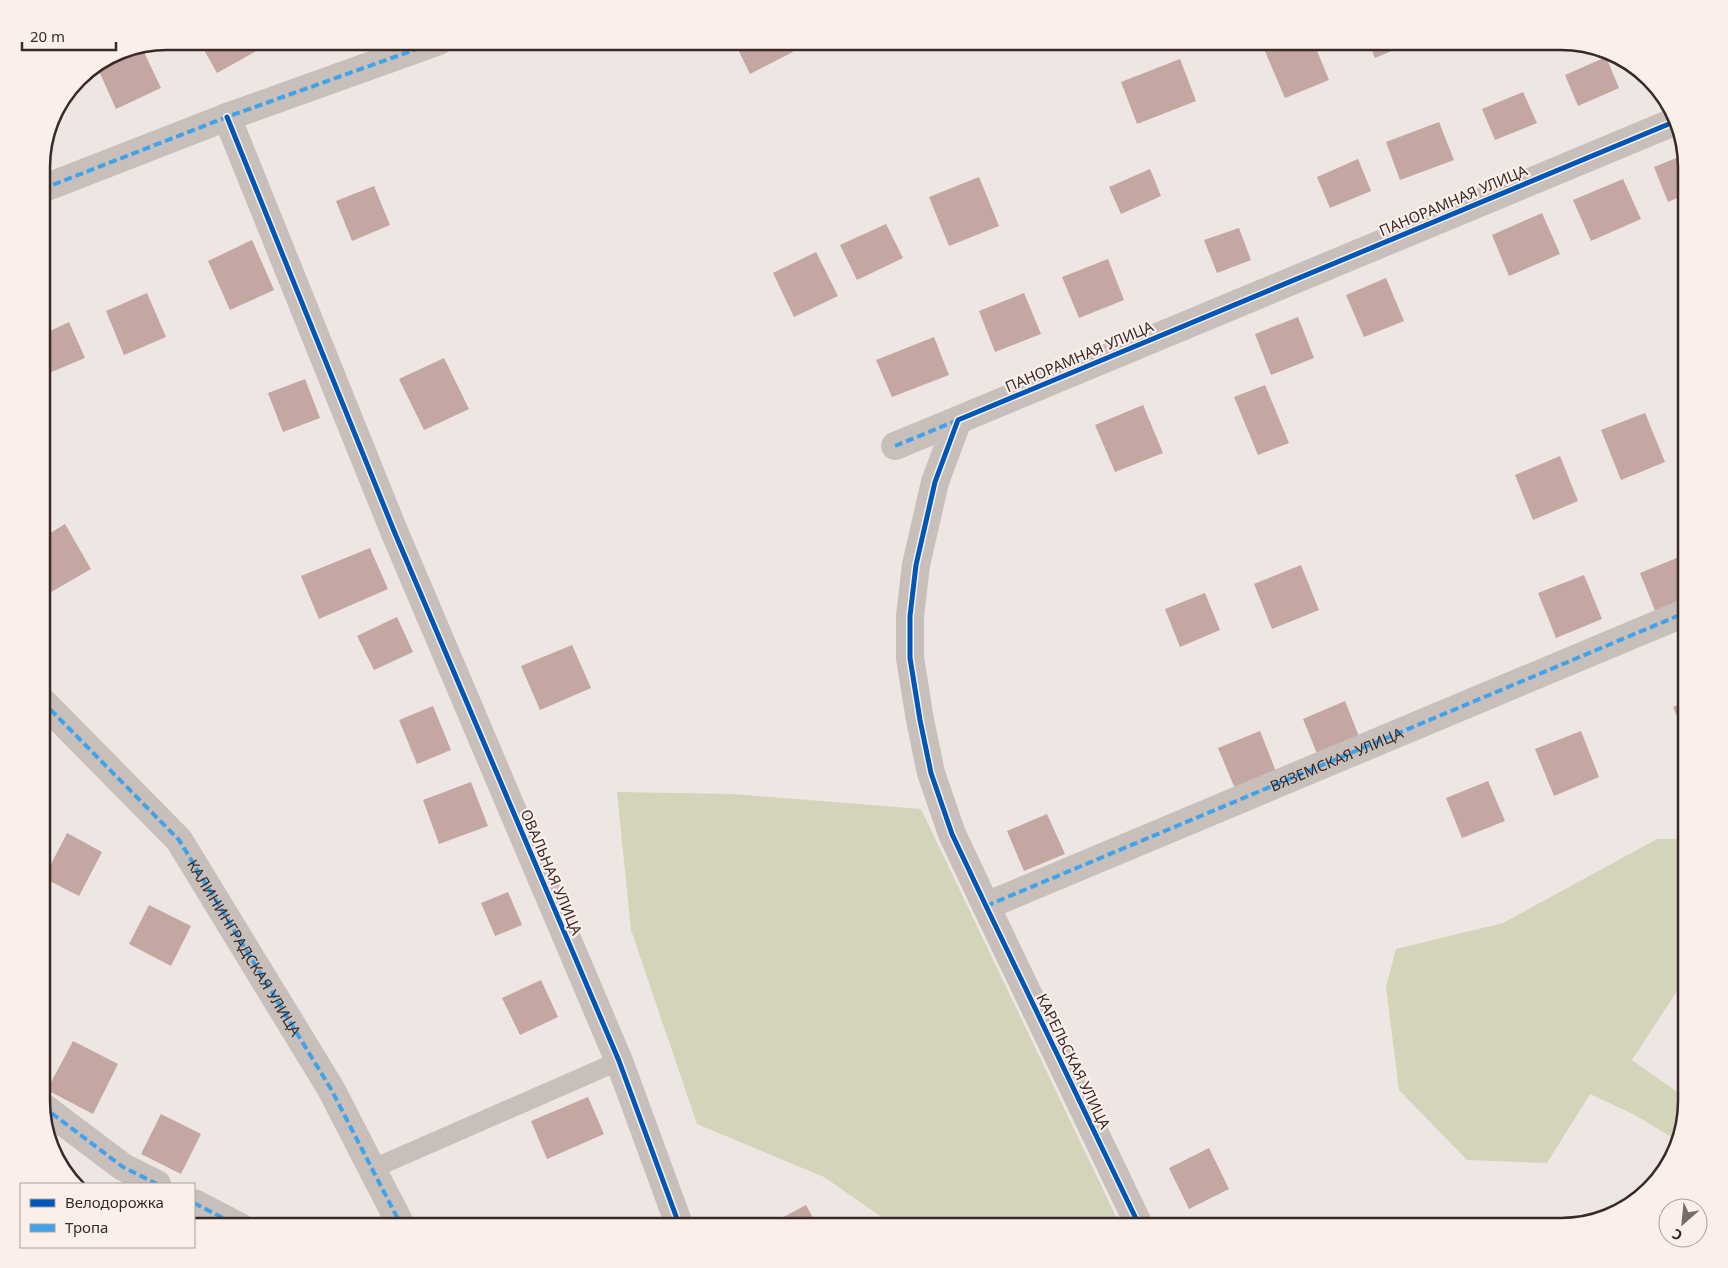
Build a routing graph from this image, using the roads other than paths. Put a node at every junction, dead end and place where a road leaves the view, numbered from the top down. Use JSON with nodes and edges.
{"nodes":[{"id":1,"x":414,"y":50,"type":"edge"},
{"id":2,"x":227,"y":117,"type":"junction"},
{"id":3,"x":1670,"y":124,"type":"edge"},
{"id":4,"x":50,"y":186,"type":"edge"},
{"id":5,"x":958,"y":420,"type":"junction"},
{"id":6,"x":895,"y":446,"type":"dead end"},
{"id":7,"x":1678,"y":616,"type":"edge"},
{"id":8,"x":50,"y":709,"type":"edge"},
{"id":9,"x":986,"y":906,"type":"junction"},
{"id":10,"x":619,"y":1061,"type":"junction"},
{"id":11,"x":50,"y":1112,"type":"edge"},
{"id":12,"x":372,"y":1169,"type":"junction"},
{"id":13,"x":155,"y":1183,"type":"edge"},
{"id":14,"x":195,"y":1204,"type":"edge"},
{"id":15,"x":223,"y":1218,"type":"edge"},
{"id":16,"x":397,"y":1218,"type":"edge"},
{"id":17,"x":677,"y":1218,"type":"edge"},
{"id":18,"x":1136,"y":1218,"type":"edge"}],
"edges":[{"from":1,"to":2,"type":"street"},
{"from":2,"to":4,"type":"street"},
{"from":2,"to":10,"type":"street","name":"ОВАЛЬНАЯ УЛИЦА"},
{"from":3,"to":5,"type":"street","name":"ПАНОРАМНАЯ УЛИЦА"},
{"from":5,"to":6,"type":"street","name":"ПАНОРАМНАЯ УЛИЦА"},
{"from":5,"to":9,"type":"street"},
{"from":7,"to":9,"type":"street","name":"ВЯЗЕМСКАЯ УЛИЦА"},
{"from":8,"to":12,"type":"street","name":"КАЛИНИНГРАДСКАЯ УЛИЦА"},
{"from":9,"to":18,"type":"street","name":"КАРЕЛЬСКАЯ УЛИЦА"},
{"from":10,"to":12,"type":"lane"},
{"from":10,"to":17,"type":"street","name":"ОВАЛЬНАЯ УЛИЦА"},
{"from":11,"to":13,"type":"street"},
{"from":12,"to":16,"type":"street","name":"КАЛИНИНГРАДСКАЯ УЛИЦА"},
{"from":14,"to":15,"type":"street"}]}
